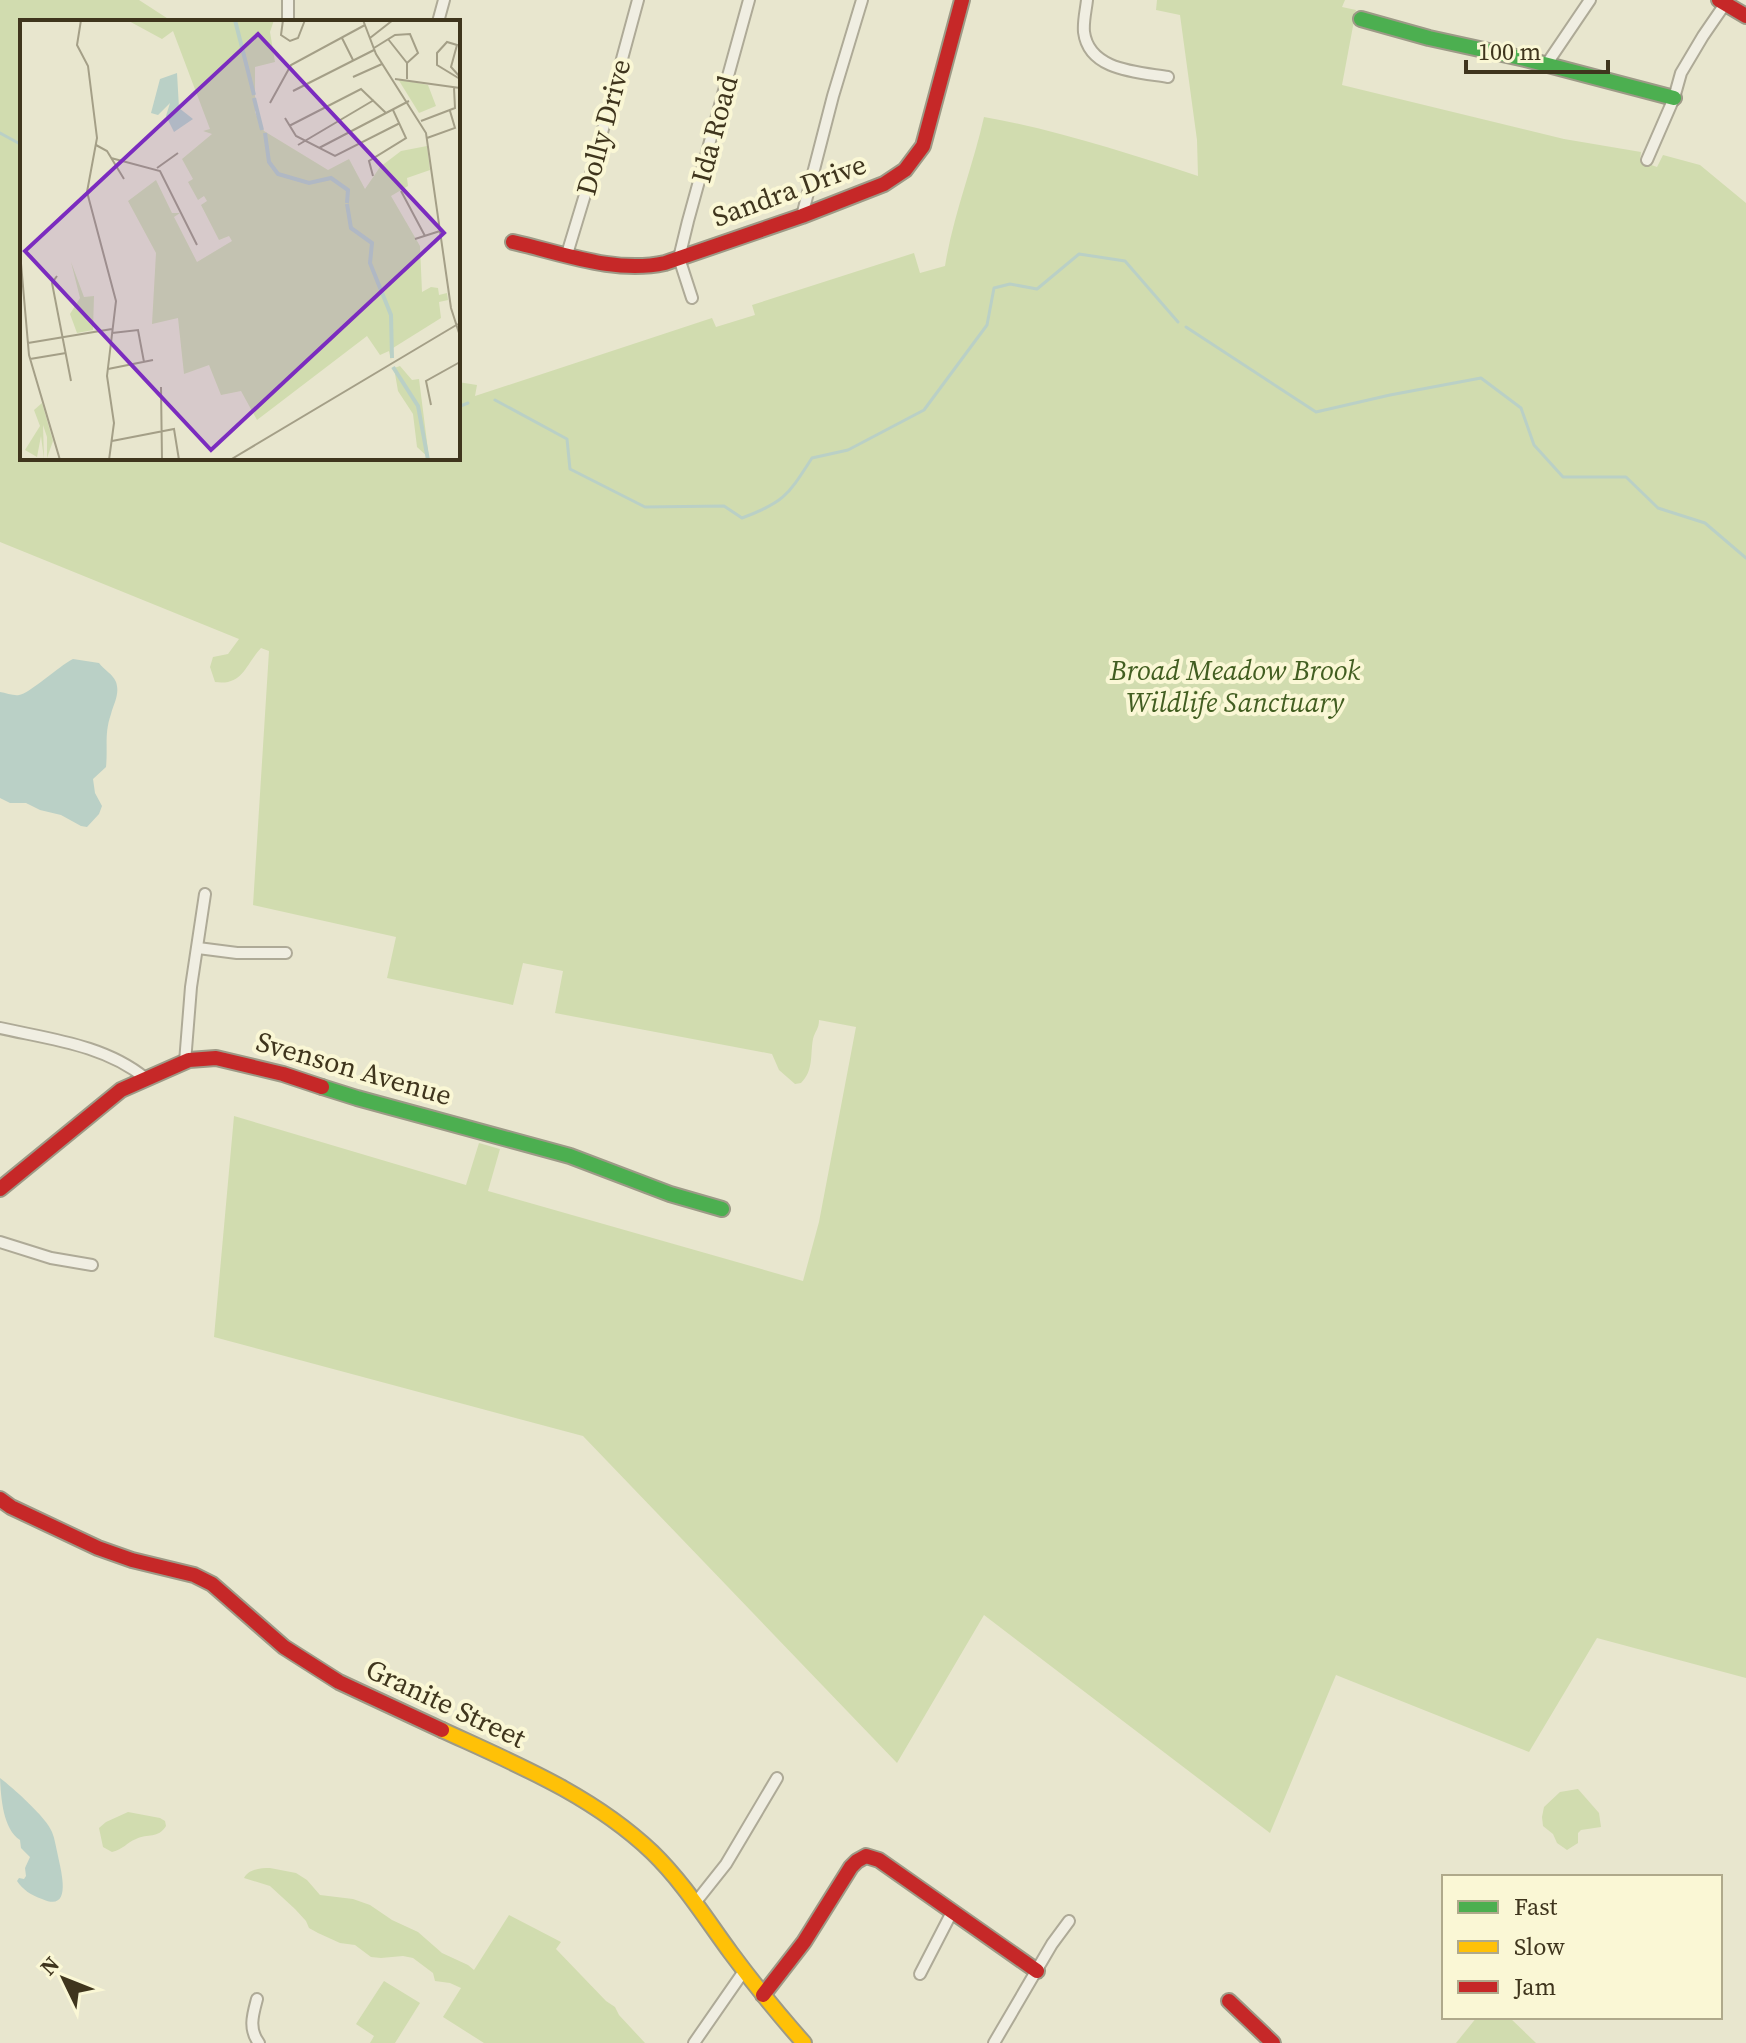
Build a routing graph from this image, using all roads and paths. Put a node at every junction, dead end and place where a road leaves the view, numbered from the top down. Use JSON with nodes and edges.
{"nodes":[{"id":1,"x":288,"y":0,"type":"edge"},
{"id":2,"x":444,"y":0,"type":"edge"},
{"id":3,"x":638,"y":0,"type":"edge"},
{"id":4,"x":749,"y":0,"type":"edge"},
{"id":5,"x":862,"y":0,"type":"edge"},
{"id":6,"x":962,"y":0,"type":"edge"},
{"id":7,"x":1087,"y":0,"type":"edge"},
{"id":8,"x":1590,"y":0,"type":"edge"},
{"id":9,"x":1722,"y":2,"type":"edge"},
{"id":10,"x":1746,"y":16,"type":"edge"},
{"id":11,"x":1361,"y":19,"type":"dead end"},
{"id":12,"x":288,"y":20,"type":"edge"},
{"id":13,"x":439,"y":20,"type":"edge"},
{"id":14,"x":1546,"y":65,"type":"junction"},
{"id":15,"x":1168,"y":77,"type":"dead end"},
{"id":16,"x":1674,"y":98,"type":"junction"},
{"id":17,"x":1647,"y":160,"type":"dead end"},
{"id":18,"x":802,"y":216,"type":"junction"},
{"id":19,"x":513,"y":242,"type":"dead end"},
{"id":20,"x":567,"y":254,"type":"junction"},
{"id":21,"x":679,"y":258,"type":"junction"},
{"id":22,"x":692,"y":298,"type":"dead end"},
{"id":23,"x":205,"y":894,"type":"dead end"},
{"id":24,"x":198,"y":948,"type":"junction"},
{"id":25,"x":286,"y":953,"type":"dead end"},
{"id":26,"x":0,"y":1028,"type":"edge"},
{"id":27,"x":185,"y":1062,"type":"junction"},
{"id":28,"x":145,"y":1078,"type":"junction"},
{"id":29,"x":0,"y":1189,"type":"edge"},
{"id":30,"x":722,"y":1209,"type":"dead end"},
{"id":31,"x":0,"y":1242,"type":"edge"},
{"id":32,"x":92,"y":1265,"type":"dead end"},
{"id":33,"x":0,"y":1499,"type":"edge"},
{"id":34,"x":777,"y":1778,"type":"dead end"},
{"id":35,"x":695,"y":1903,"type":"junction"},
{"id":36,"x":952,"y":1912,"type":"junction"},
{"id":37,"x":1069,"y":1921,"type":"dead end"},
{"id":38,"x":744,"y":1971,"type":"junction"},
{"id":39,"x":1037,"y":1971,"type":"junction"},
{"id":40,"x":920,"y":1974,"type":"dead end"},
{"id":41,"x":763,"y":1995,"type":"junction"},
{"id":42,"x":257,"y":1999,"type":"dead end"},
{"id":43,"x":1229,"y":2001,"type":"dead end"},
{"id":44,"x":259,"y":2043,"type":"edge"},
{"id":45,"x":694,"y":2043,"type":"edge"},
{"id":46,"x":804,"y":2043,"type":"edge"},
{"id":47,"x":994,"y":2043,"type":"edge"},
{"id":48,"x":1273,"y":2043,"type":"edge"}],
"edges":[{"from":1,"to":12,"type":"street"},
{"from":2,"to":13,"type":"street"},
{"from":3,"to":20,"type":"street","name":"Dolly Drive"},
{"from":4,"to":21,"type":"street","name":"Ida Road"},
{"from":5,"to":18,"type":"street"},
{"from":6,"to":18,"type":"street","name":"Sandra Drive"},
{"from":7,"to":15,"type":"street"},
{"from":8,"to":14,"type":"street"},
{"from":9,"to":10,"type":"street"},
{"from":9,"to":16,"type":"street"},
{"from":11,"to":14,"type":"street"},
{"from":14,"to":16,"type":"street"},
{"from":16,"to":17,"type":"street"},
{"from":18,"to":21,"type":"street","name":"Sandra Drive"},
{"from":19,"to":20,"type":"street","name":"Sandra Drive"},
{"from":20,"to":21,"type":"street","name":"Sandra Drive"},
{"from":21,"to":22,"type":"street"},
{"from":23,"to":24,"type":"street"},
{"from":24,"to":25,"type":"street"},
{"from":24,"to":27,"type":"street"},
{"from":26,"to":28,"type":"street"},
{"from":27,"to":28,"type":"street","name":"Svenson Avenue"},
{"from":27,"to":30,"type":"street","name":"Svenson Avenue"},
{"from":28,"to":29,"type":"street","name":"Svenson Avenue"},
{"from":31,"to":32,"type":"street"},
{"from":33,"to":35,"type":"street","name":"Granite Street"},
{"from":34,"to":35,"type":"street"},
{"from":35,"to":38,"type":"street","name":"Granite Street"},
{"from":36,"to":39,"type":"street"},
{"from":36,"to":40,"type":"street"},
{"from":36,"to":41,"type":"street"},
{"from":37,"to":39,"type":"street"},
{"from":38,"to":41,"type":"street","name":"Granite Street"},
{"from":38,"to":45,"type":"street"},
{"from":39,"to":47,"type":"street"},
{"from":41,"to":46,"type":"street","name":"Granite Street"},
{"from":42,"to":44,"type":"street"},
{"from":43,"to":48,"type":"street"}]}
